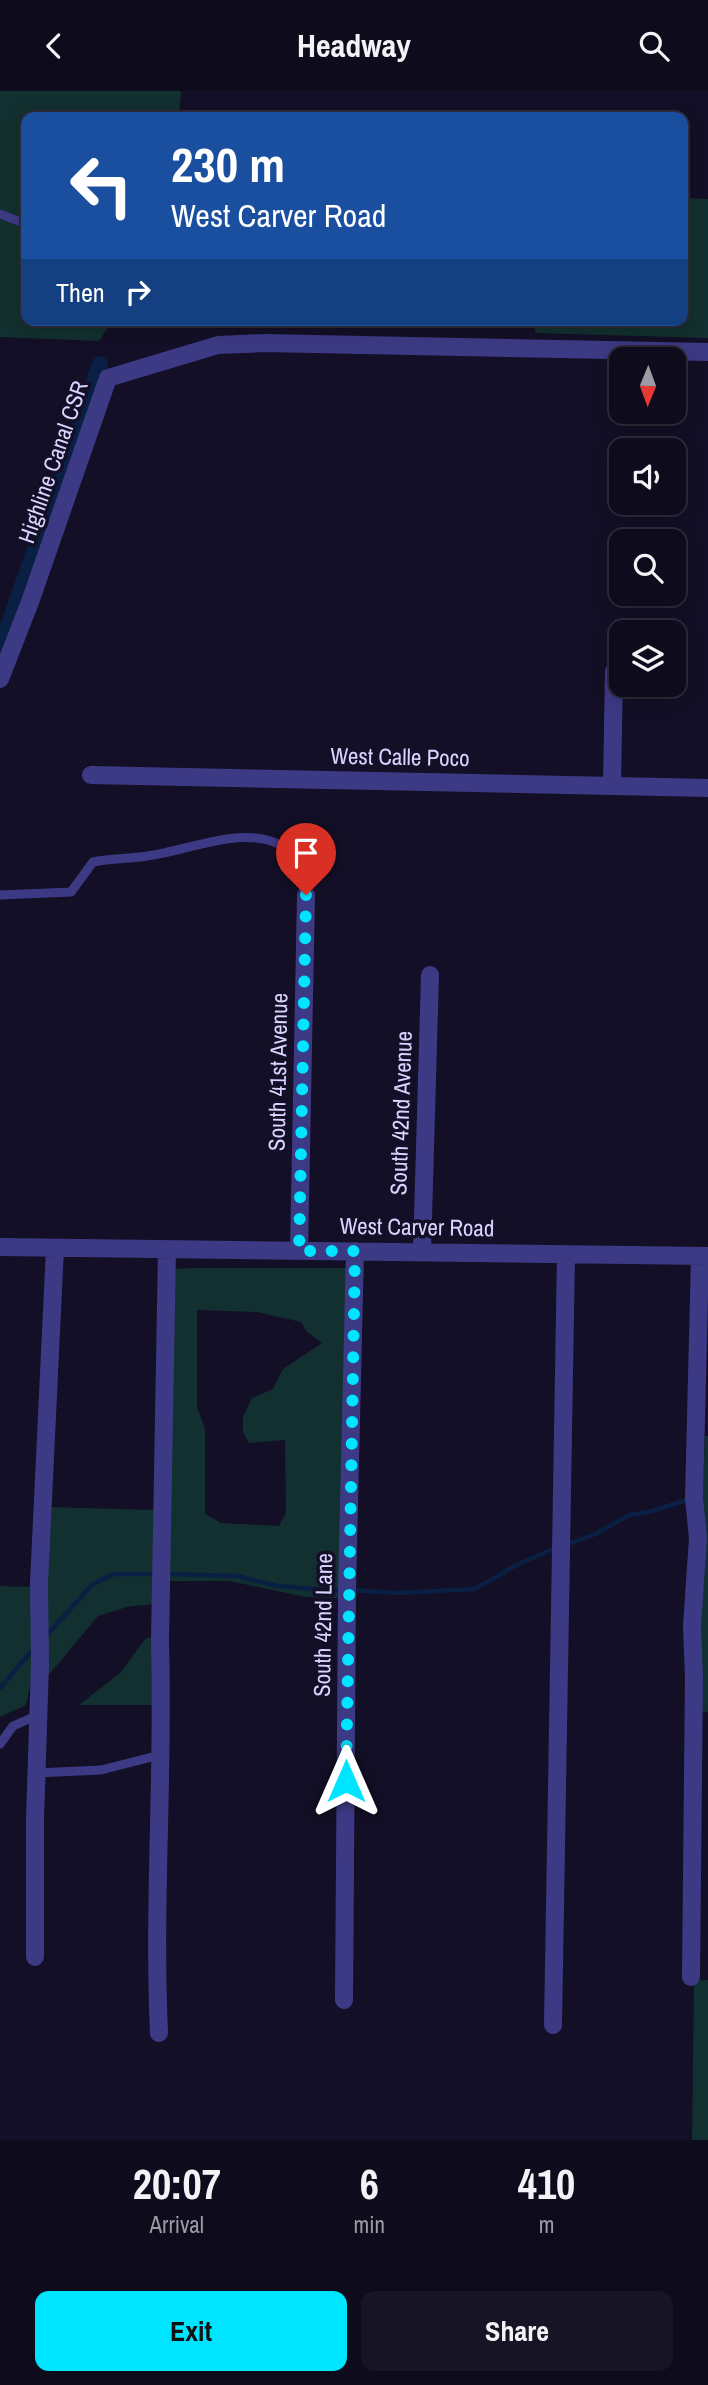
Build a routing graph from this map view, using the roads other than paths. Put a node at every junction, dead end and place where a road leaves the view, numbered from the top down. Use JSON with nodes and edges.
{"nodes":[{"id":1,"x":0,"y":214,"type":"edge"},
{"id":2,"x":21,"y":222,"type":"edge"},
{"id":3,"x":708,"y":352,"type":"edge"},
{"id":4,"x":0,"y":679,"type":"edge"},
{"id":5,"x":614,"y":697,"type":"edge"},
{"id":6,"x":91,"y":775,"type":"dead end"},
{"id":7,"x":612,"y":785,"type":"junction"},
{"id":8,"x":708,"y":787,"type":"edge"},
{"id":9,"x":0,"y":895,"type":"edge"},
{"id":10,"x":306,"y":895,"type":"joint"},
{"id":11,"x":430,"y":975,"type":"dead end"},
{"id":12,"x":0,"y":1247,"type":"edge"},
{"id":13,"x":55,"y":1248,"type":"junction"},
{"id":14,"x":167,"y":1250,"type":"junction"},
{"id":15,"x":299,"y":1251,"type":"junction"},
{"id":16,"x":355,"y":1251,"type":"junction"},
{"id":17,"x":422,"y":1252,"type":"junction"},
{"id":18,"x":566,"y":1254,"type":"junction"},
{"id":19,"x":704,"y":1256,"type":"edge"},
{"id":20,"x":38,"y":1715,"type":"junction"},
{"id":21,"x":0,"y":1744,"type":"edge"},
{"id":22,"x":160,"y":1755,"type":"junction"},
{"id":23,"x":36,"y":1773,"type":"junction"},
{"id":24,"x":35,"y":1957,"type":"dead end"},
{"id":25,"x":691,"y":1977,"type":"dead end"},
{"id":26,"x":344,"y":2000,"type":"dead end"},
{"id":27,"x":553,"y":2025,"type":"dead end"},
{"id":28,"x":159,"y":2033,"type":"dead end"}],
"edges":[{"from":1,"to":2,"type":"lane"},
{"from":3,"to":4,"type":"street","name":"Highline Canal CSR"},
{"from":5,"to":7,"type":"street"},
{"from":6,"to":7,"type":"street","name":"West Calle Poco"},
{"from":7,"to":8,"type":"street","name":"West Calle Poco"},
{"from":9,"to":10,"type":"lane"},
{"from":10,"to":15,"type":"street","name":"South 41st Avenue"},
{"from":11,"to":17,"type":"street","name":"South 42nd Avenue"},
{"from":12,"to":13,"type":"street","name":"West Carver Road"},
{"from":13,"to":14,"type":"street","name":"West Carver Road"},
{"from":13,"to":20,"type":"street"},
{"from":14,"to":15,"type":"street","name":"West Carver Road"},
{"from":14,"to":22,"type":"street"},
{"from":15,"to":16,"type":"street","name":"West Carver Road"},
{"from":16,"to":17,"type":"street","name":"West Carver Road"},
{"from":16,"to":26,"type":"street","name":"South 42nd Lane"},
{"from":17,"to":18,"type":"street","name":"West Carver Road"},
{"from":18,"to":19,"type":"street","name":"West Carver Road"},
{"from":18,"to":27,"type":"street"},
{"from":19,"to":25,"type":"street"},
{"from":20,"to":21,"type":"lane"},
{"from":20,"to":23,"type":"street"},
{"from":22,"to":23,"type":"lane"},
{"from":22,"to":28,"type":"street"},
{"from":23,"to":24,"type":"street"}]}
